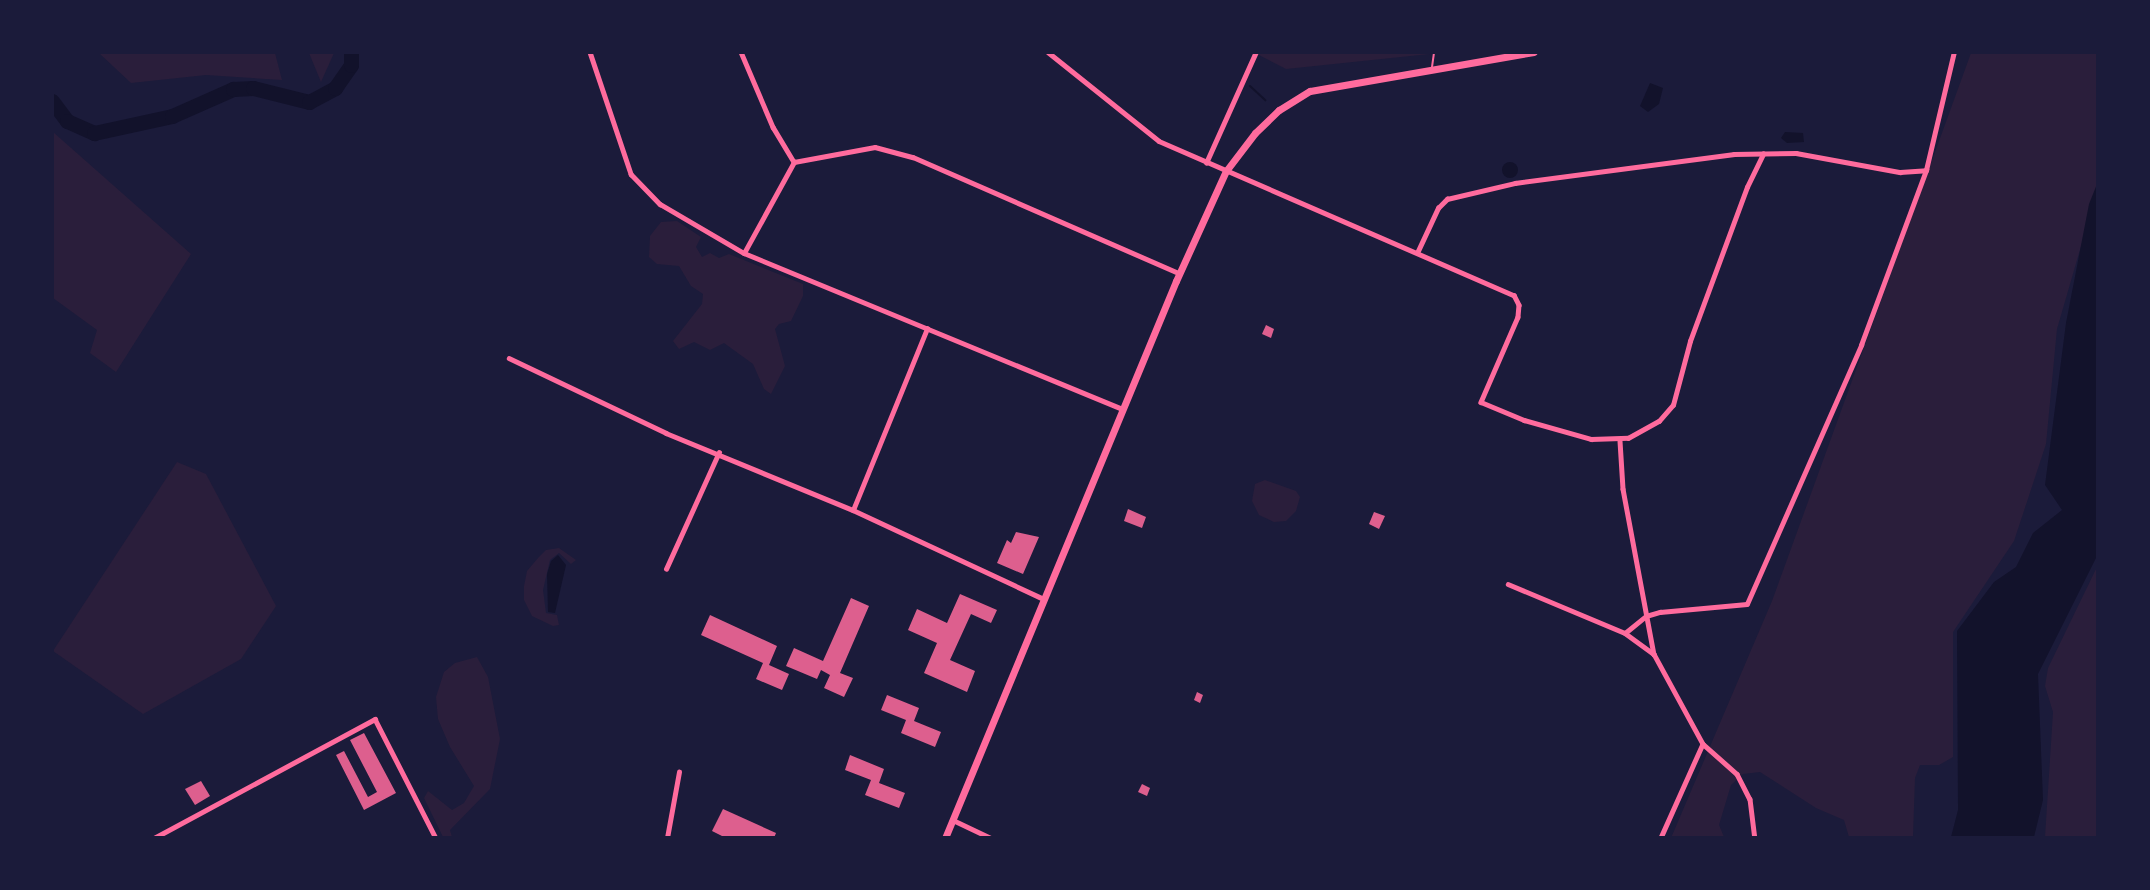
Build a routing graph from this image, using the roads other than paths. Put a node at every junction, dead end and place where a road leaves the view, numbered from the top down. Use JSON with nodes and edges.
{"nodes":[{"id":1,"x":590,"y":52,"type":"edge"},
{"id":2,"x":741,"y":52,"type":"edge"},
{"id":3,"x":1048,"y":52,"type":"edge"},
{"id":4,"x":1256,"y":52,"type":"edge"},
{"id":5,"x":1434,"y":52,"type":"edge"},
{"id":6,"x":1534,"y":52,"type":"edge"},
{"id":7,"x":1954,"y":52,"type":"edge"},
{"id":8,"x":1432,"y":67,"type":"junction"},
{"id":9,"x":1763,"y":154,"type":"junction"},
{"id":10,"x":794,"y":162,"type":"junction"},
{"id":11,"x":1206,"y":163,"type":"junction"},
{"id":12,"x":1926,"y":170,"type":"junction"},
{"id":13,"x":1226,"y":171,"type":"junction"},
{"id":14,"x":744,"y":253,"type":"junction"},
{"id":15,"x":1417,"y":253,"type":"junction"},
{"id":16,"x":1179,"y":273,"type":"junction"},
{"id":17,"x":927,"y":329,"type":"junction"},
{"id":18,"x":509,"y":358,"type":"dead end"},
{"id":19,"x":1123,"y":409,"type":"junction"},
{"id":20,"x":1620,"y":441,"type":"junction"},
{"id":21,"x":719,"y":452,"type":"junction"},
{"id":22,"x":853,"y":510,"type":"junction"},
{"id":23,"x":666,"y":569,"type":"dead end"},
{"id":24,"x":1508,"y":584,"type":"dead end"},
{"id":25,"x":1044,"y":599,"type":"junction"},
{"id":26,"x":1646,"y":616,"type":"junction"},
{"id":27,"x":1625,"y":633,"type":"junction"},
{"id":28,"x":1654,"y":654,"type":"junction"},
{"id":29,"x":1702,"y":744,"type":"junction"},
{"id":30,"x":679,"y":772,"type":"dead end"},
{"id":31,"x":953,"y":820,"type":"junction"},
{"id":32,"x":154,"y":837,"type":"edge"},
{"id":33,"x":436,"y":837,"type":"edge"},
{"id":34,"x":667,"y":837,"type":"edge"},
{"id":35,"x":945,"y":837,"type":"edge"},
{"id":36,"x":991,"y":837,"type":"edge"},
{"id":37,"x":1660,"y":837,"type":"edge"},
{"id":38,"x":1755,"y":837,"type":"edge"}],
"edges":[{"from":1,"to":14,"type":"street"},
{"from":2,"to":10,"type":"street"},
{"from":3,"to":11,"type":"street"},
{"from":4,"to":11,"type":"street"},
{"from":5,"to":8,"type":"lane"},
{"from":6,"to":8,"type":"main road"},
{"from":7,"to":12,"type":"street"},
{"from":8,"to":13,"type":"main road"},
{"from":9,"to":12,"type":"street"},
{"from":9,"to":15,"type":"street"},
{"from":9,"to":20,"type":"street"},
{"from":10,"to":14,"type":"street"},
{"from":10,"to":16,"type":"street"},
{"from":11,"to":13,"type":"street"},
{"from":12,"to":26,"type":"street"},
{"from":13,"to":15,"type":"street"},
{"from":13,"to":16,"type":"main road"},
{"from":14,"to":17,"type":"street"},
{"from":15,"to":20,"type":"street"},
{"from":16,"to":19,"type":"main road"},
{"from":17,"to":19,"type":"street"},
{"from":17,"to":22,"type":"street"},
{"from":18,"to":21,"type":"street"},
{"from":19,"to":25,"type":"main road"},
{"from":20,"to":26,"type":"street"},
{"from":21,"to":22,"type":"street"},
{"from":21,"to":23,"type":"street"},
{"from":22,"to":25,"type":"street"},
{"from":24,"to":27,"type":"street"},
{"from":25,"to":31,"type":"main road"},
{"from":26,"to":27,"type":"street"},
{"from":26,"to":28,"type":"street"},
{"from":27,"to":28,"type":"street"},
{"from":28,"to":29,"type":"street"},
{"from":29,"to":37,"type":"street"},
{"from":29,"to":38,"type":"street"},
{"from":30,"to":34,"type":"street"},
{"from":31,"to":35,"type":"main road"},
{"from":31,"to":36,"type":"street"},
{"from":32,"to":33,"type":"street"}]}
